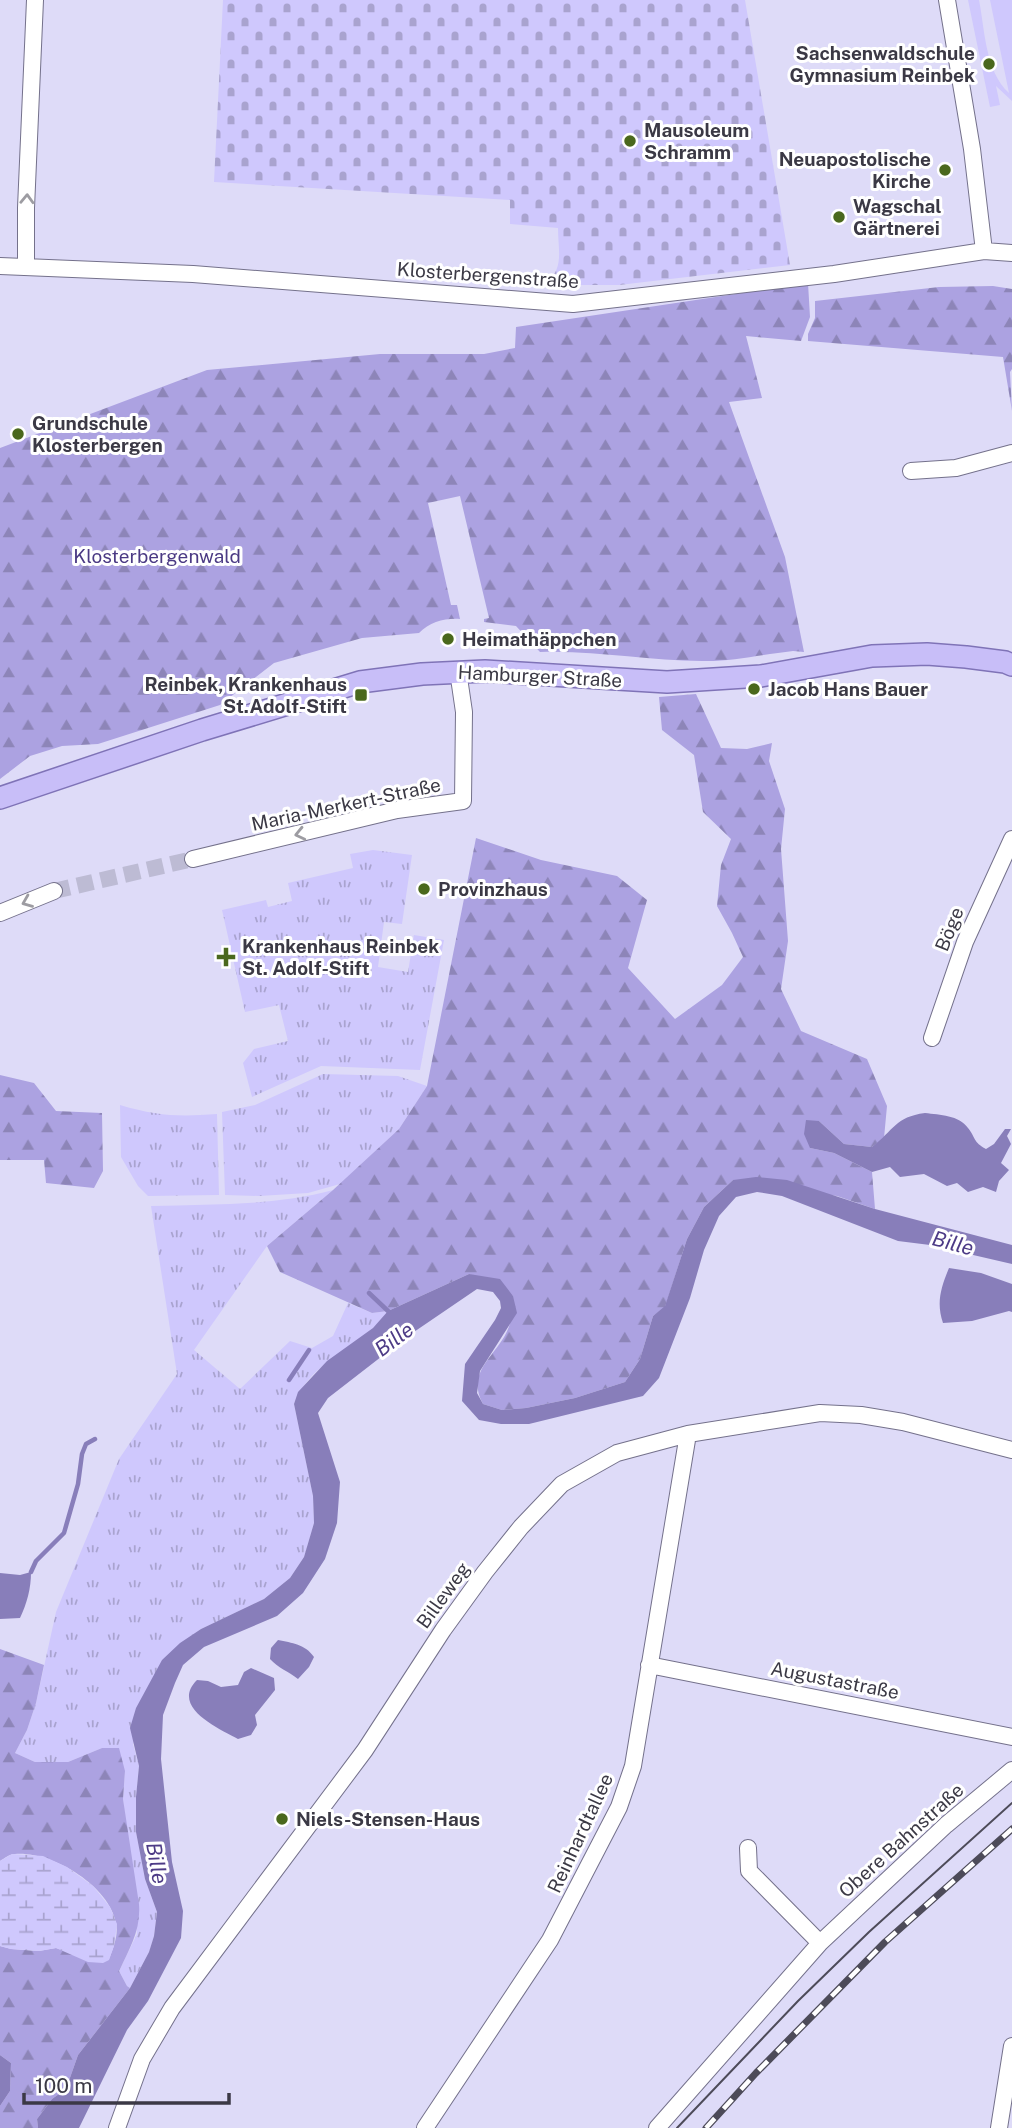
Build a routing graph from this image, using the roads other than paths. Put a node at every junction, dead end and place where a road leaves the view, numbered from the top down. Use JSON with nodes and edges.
{"nodes":[{"id":1,"x":35,"y":0,"type":"edge"},
{"id":2,"x":947,"y":0,"type":"edge"},
{"id":3,"x":985,"y":251,"type":"junction"},
{"id":4,"x":1012,"y":253,"type":"edge"},
{"id":5,"x":0,"y":266,"type":"edge"},
{"id":6,"x":26,"y":267,"type":"junction"},
{"id":7,"x":1012,"y":453,"type":"edge"},
{"id":8,"x":911,"y":471,"type":"dead end"},
{"id":9,"x":1012,"y":665,"type":"edge"},
{"id":10,"x":458,"y":671,"type":"junction"},
{"id":11,"x":0,"y":798,"type":"edge"},
{"id":12,"x":1012,"y":839,"type":"edge"},
{"id":13,"x":193,"y":859,"type":"tunnel mouth"},
{"id":14,"x":54,"y":891,"type":"tunnel mouth"},
{"id":15,"x":0,"y":913,"type":"edge"},
{"id":16,"x":932,"y":1038,"type":"dead end"},
{"id":17,"x":688,"y":1434,"type":"junction"},
{"id":18,"x":1012,"y":1450,"type":"edge"},
{"id":19,"x":649,"y":1665,"type":"junction"},
{"id":20,"x":1012,"y":1737,"type":"edge"},
{"id":21,"x":1012,"y":1770,"type":"edge"},
{"id":22,"x":748,"y":1848,"type":"dead end"},
{"id":23,"x":820,"y":1943,"type":"junction"},
{"id":24,"x":1012,"y":2046,"type":"edge"},
{"id":25,"x":117,"y":2128,"type":"edge"},
{"id":26,"x":425,"y":2128,"type":"edge"},
{"id":27,"x":657,"y":2128,"type":"edge"},
{"id":28,"x":999,"y":2128,"type":"edge"}],
"edges":[{"from":6,"to":1,"type":"street","one_way":true},
{"from":2,"to":3,"type":"street"},
{"from":3,"to":4,"type":"street","name":"Klosterbergenstraße"},
{"from":3,"to":6,"type":"street","name":"Klosterbergenstraße"},
{"from":5,"to":6,"type":"street","name":"Klosterbergenstraße"},
{"from":7,"to":8,"type":"street"},
{"from":9,"to":10,"type":"main road","name":"Hamburger Straße"},
{"from":10,"to":11,"type":"main road","name":"Hamburger Straße"},
{"from":10,"to":13,"type":"street","name":"Maria-Merkert-Straße","one_way":true},
{"from":12,"to":16,"type":"street","name":"Böge"},
{"from":14,"to":15,"type":"street","one_way":true},
{"from":17,"to":18,"type":"street","name":"Billeweg"},
{"from":17,"to":19,"type":"street","name":"Reinhardtallee"},
{"from":17,"to":25,"type":"street","name":"Billeweg"},
{"from":19,"to":20,"type":"street","name":"Augustastraße"},
{"from":19,"to":26,"type":"street","name":"Reinhardtallee"},
{"from":21,"to":23,"type":"street","name":"Obere Bahnstraße"},
{"from":22,"to":23,"type":"street"},
{"from":23,"to":27,"type":"street","name":"Obere Bahnstraße"},
{"from":24,"to":28,"type":"street"}]}
